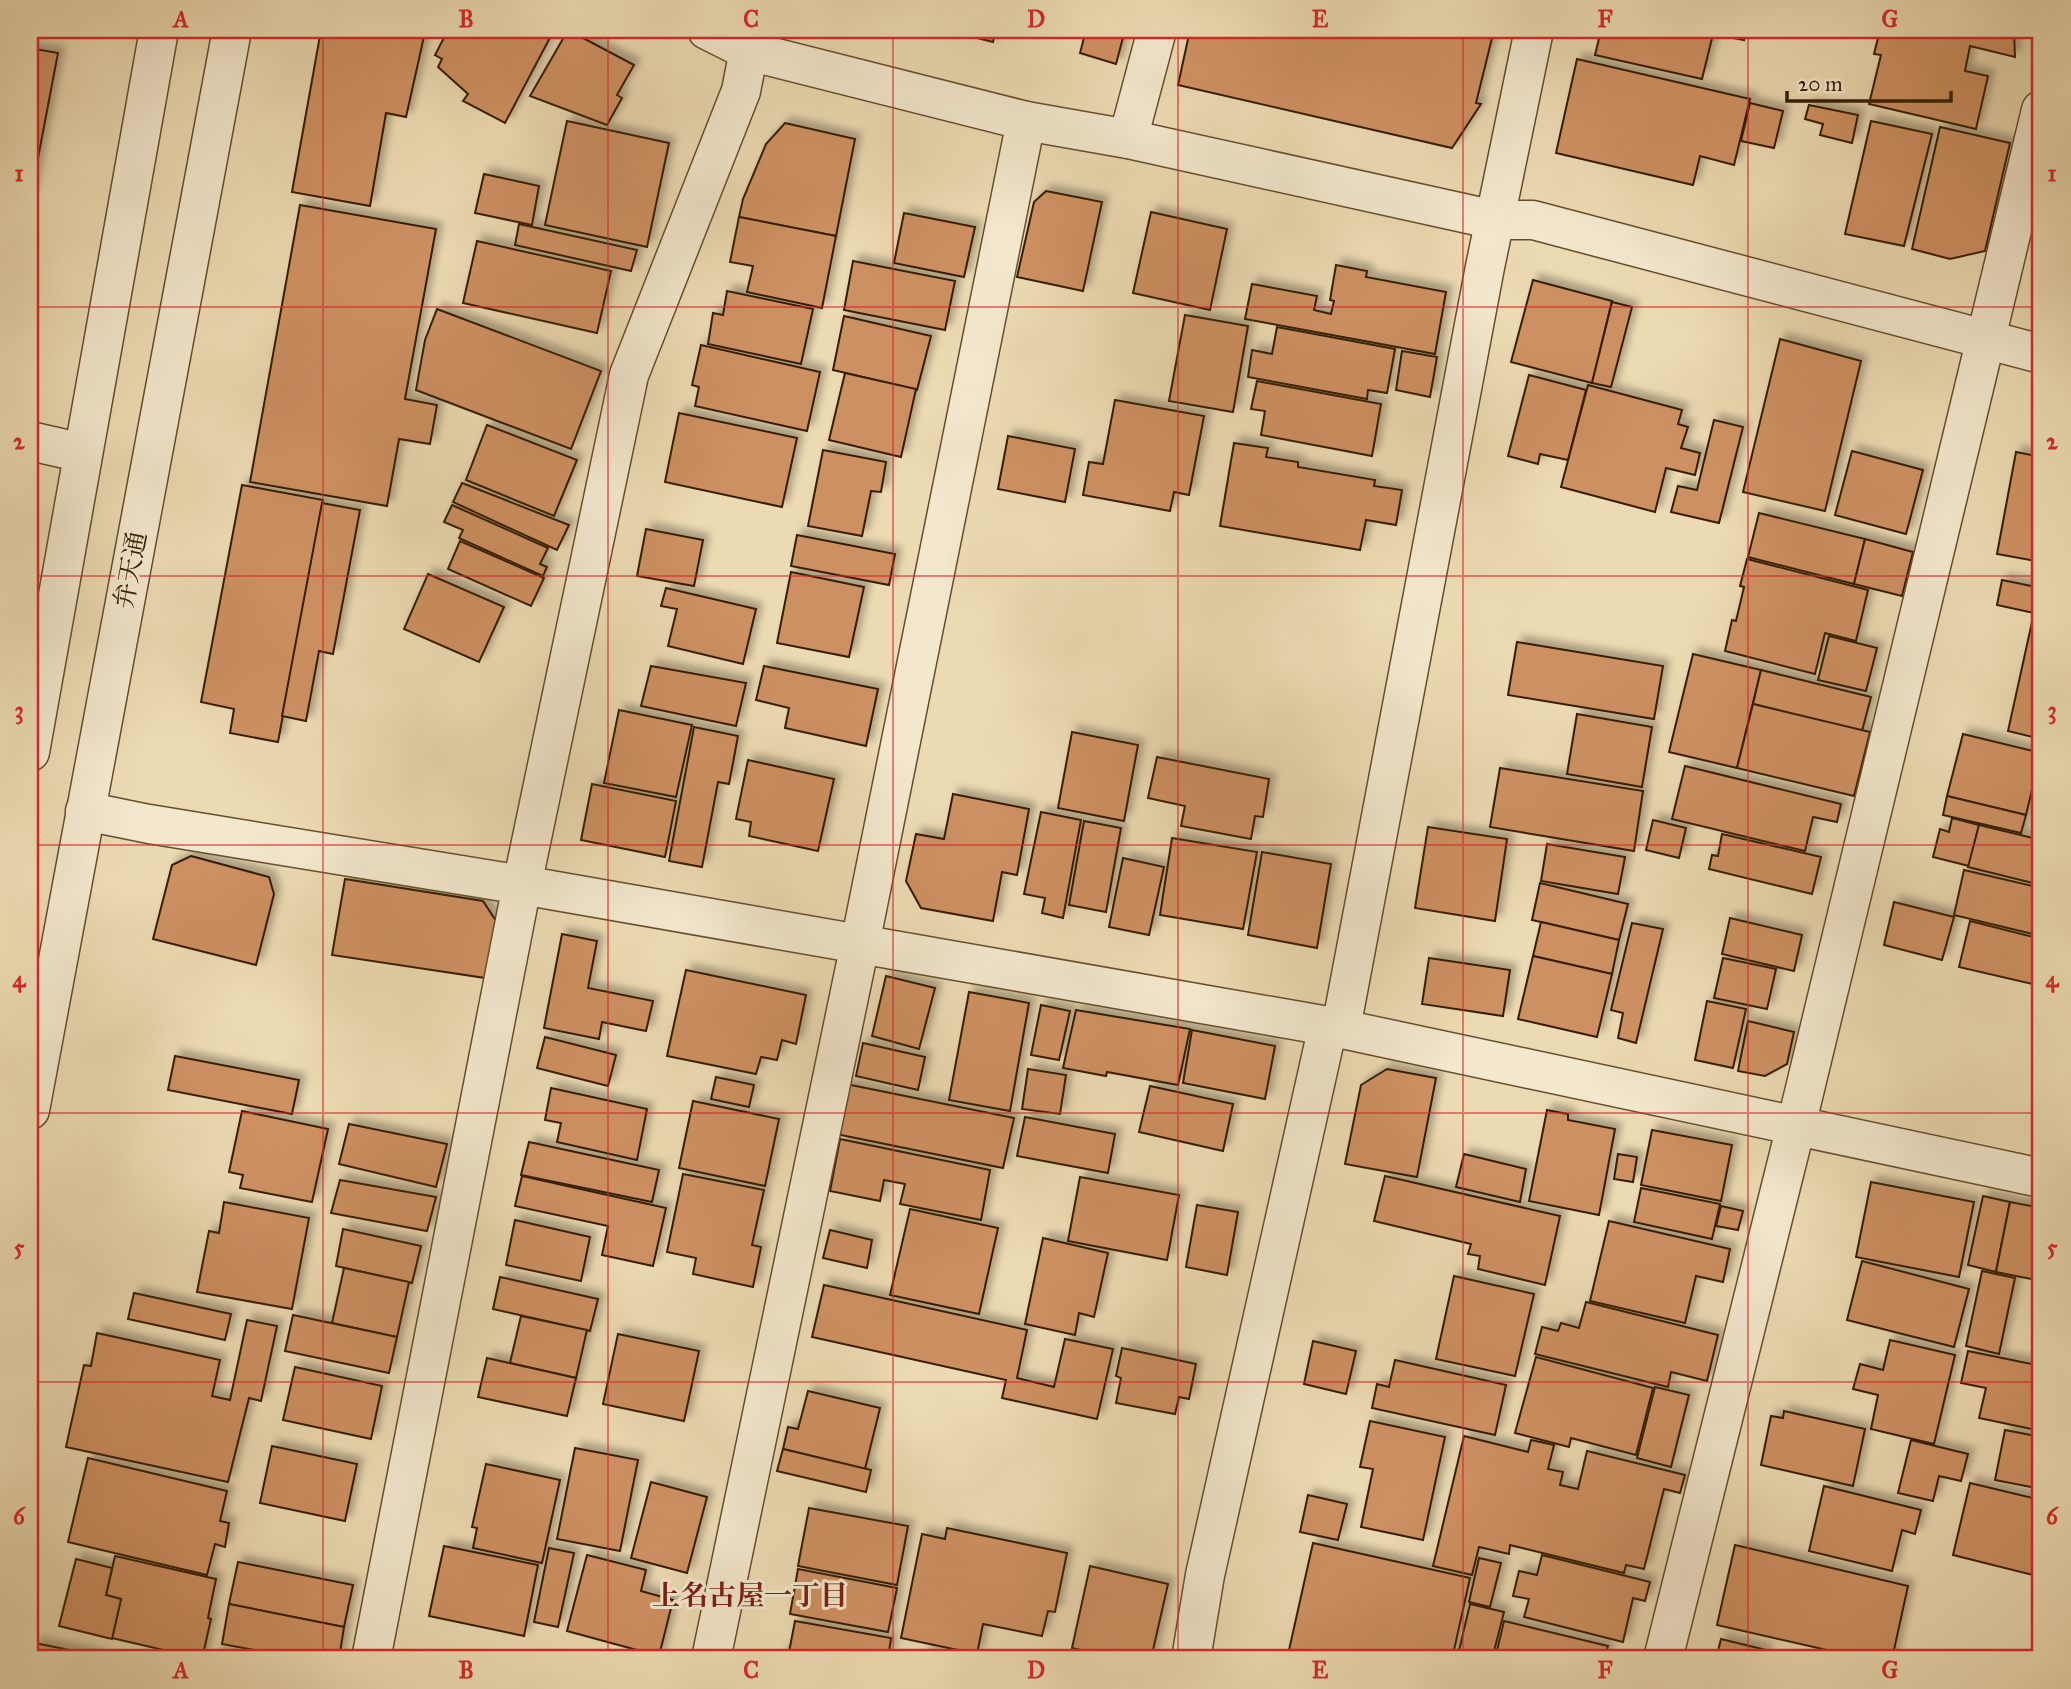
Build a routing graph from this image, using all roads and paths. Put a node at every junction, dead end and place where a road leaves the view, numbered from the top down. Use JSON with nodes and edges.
{"nodes":[{"id":1,"x":159,"y":30,"type":"edge"},
{"id":2,"x":232,"y":30,"type":"edge"},
{"id":3,"x":707,"y":30,"type":"edge"},
{"id":4,"x":1157,"y":30,"type":"edge"},
{"id":5,"x":1534,"y":30,"type":"edge"},
{"id":6,"x":751,"y":41,"type":"edge"},
{"id":7,"x":2041,"y":110,"type":"edge"},
{"id":8,"x":1026,"y":121,"type":"junction"},
{"id":9,"x":1128,"y":139,"type":"junction"},
{"id":10,"x":1495,"y":220,"type":"junction"},
{"id":11,"x":1987,"y":340,"type":"junction"},
{"id":12,"x":2041,"y":354,"type":"edge"},
{"id":13,"x":30,"y":441,"type":"edge"},
{"id":14,"x":83,"y":453,"type":"junction"},
{"id":15,"x":30,"y":752,"type":"edge"},
{"id":16,"x":85,"y":811,"type":"junction"},
{"id":17,"x":522,"y":885,"type":"junction"},
{"id":18,"x":860,"y":944,"type":"junction"},
{"id":19,"x":1334,"y":1027,"type":"junction"},
{"id":20,"x":30,"y":1110,"type":"edge"},
{"id":21,"x":1796,"y":1126,"type":"junction"},
{"id":22,"x":2041,"y":1178,"type":"edge"},
{"id":23,"x":371,"y":1659,"type":"edge"},
{"id":24,"x":711,"y":1659,"type":"edge"},
{"id":25,"x":1191,"y":1659,"type":"edge"},
{"id":26,"x":1663,"y":1659,"type":"edge"}],
"edges":[{"from":1,"to":14,"type":"street"},
{"from":2,"to":16,"type":"street","name":"弁天通"},
{"from":3,"to":6,"type":"street"},
{"from":4,"to":9,"type":"street"},
{"from":5,"to":10,"type":"street"},
{"from":6,"to":8,"type":"street"},
{"from":6,"to":17,"type":"street"},
{"from":7,"to":11,"type":"street"},
{"from":8,"to":9,"type":"street"},
{"from":8,"to":18,"type":"street"},
{"from":9,"to":10,"type":"street"},
{"from":10,"to":11,"type":"street"},
{"from":10,"to":19,"type":"street"},
{"from":11,"to":12,"type":"street"},
{"from":11,"to":21,"type":"street"},
{"from":13,"to":14,"type":"street"},
{"from":14,"to":15,"type":"street"},
{"from":16,"to":17,"type":"street"},
{"from":16,"to":20,"type":"street","name":"弁天通"},
{"from":17,"to":18,"type":"street"},
{"from":17,"to":23,"type":"street"},
{"from":18,"to":19,"type":"street"},
{"from":18,"to":24,"type":"street"},
{"from":19,"to":21,"type":"street"},
{"from":19,"to":25,"type":"street"},
{"from":21,"to":22,"type":"street"},
{"from":21,"to":26,"type":"street"}]}
